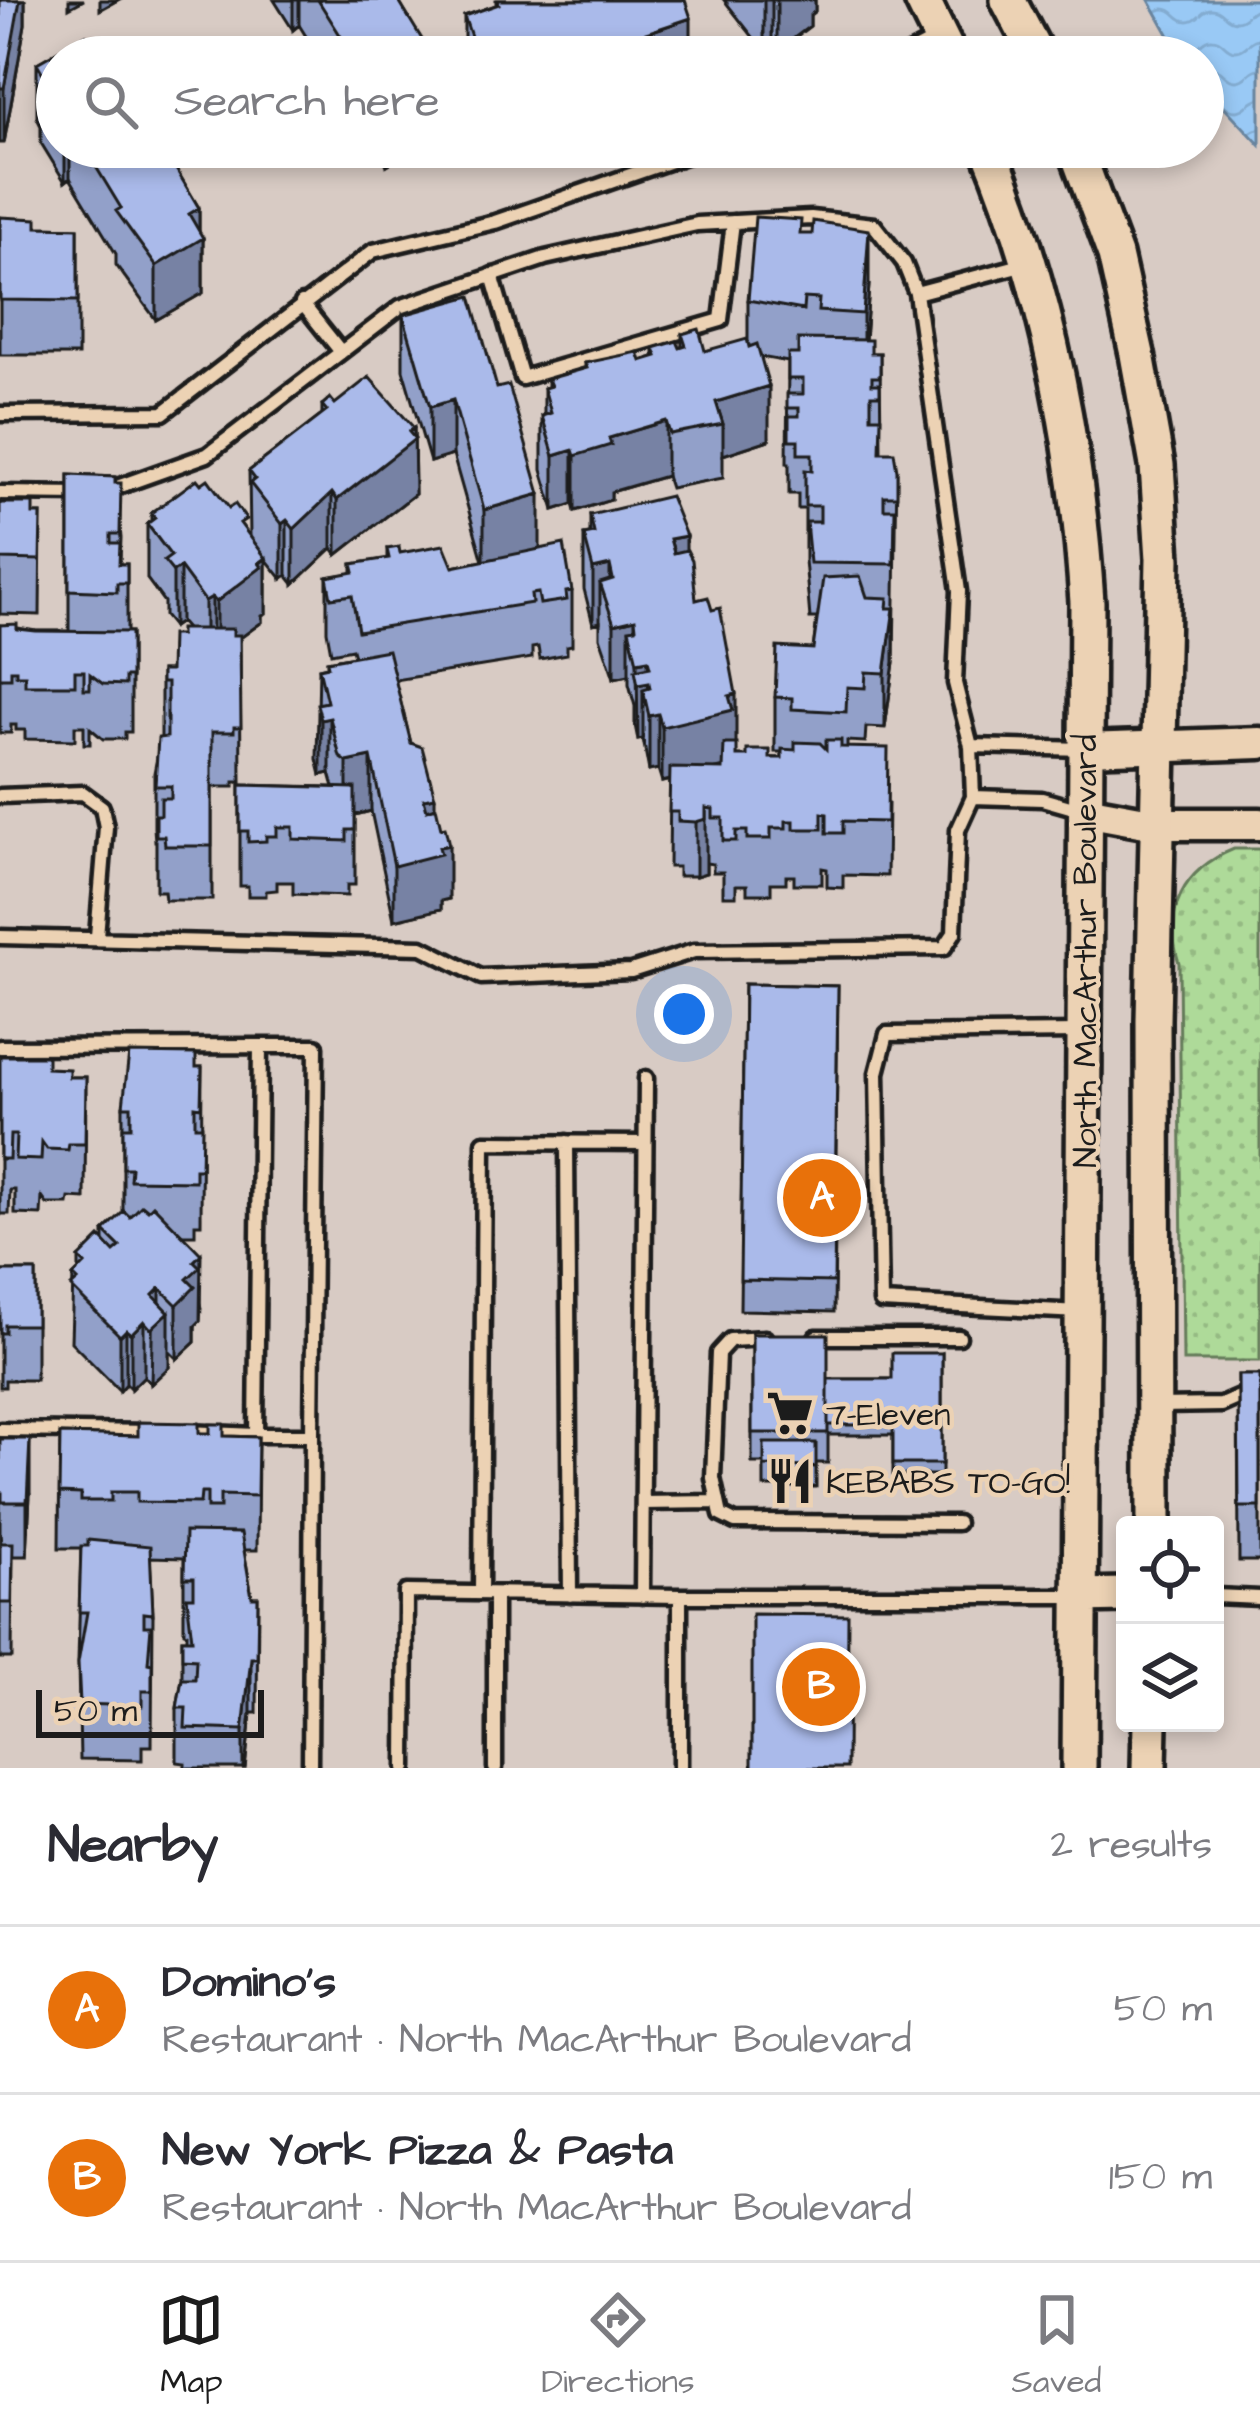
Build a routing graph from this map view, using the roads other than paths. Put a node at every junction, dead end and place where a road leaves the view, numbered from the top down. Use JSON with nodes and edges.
{"nodes":[{"id":1,"x":922,"y":0,"type":"edge"},
{"id":2,"x":1008,"y":0,"type":"edge"},
{"id":3,"x":940,"y":36,"type":"edge"},
{"id":4,"x":1027,"y":36,"type":"edge"},
{"id":5,"x":651,"y":168,"type":"edge"},
{"id":6,"x":995,"y":168,"type":"edge"},
{"id":7,"x":1083,"y":168,"type":"edge"},
{"id":8,"x":733,"y":222,"type":"junction"},
{"id":9,"x":1028,"y":263,"type":"junction"},
{"id":10,"x":492,"y":275,"type":"junction"},
{"id":11,"x":916,"y":292,"type":"junction"},
{"id":12,"x":302,"y":303,"type":"junction"},
{"id":13,"x":340,"y":352,"type":"junction"},
{"id":14,"x":0,"y":414,"type":"edge"},
{"id":15,"x":0,"y":493,"type":"edge"},
{"id":16,"x":1260,"y":743,"type":"edge"},
{"id":17,"x":970,"y":746,"type":"junction"},
{"id":18,"x":1159,"y":746,"type":"junction"},
{"id":19,"x":1085,"y":749,"type":"junction"},
{"id":20,"x":0,"y":796,"type":"edge"},
{"id":21,"x":973,"y":797,"type":"junction"},
{"id":22,"x":1084,"y":811,"type":"junction"},
{"id":23,"x":1156,"y":824,"type":"junction"},
{"id":24,"x":1260,"y":824,"type":"edge"},
{"id":25,"x":98,"y":936,"type":"junction"},
{"id":26,"x":0,"y":937,"type":"edge"},
{"id":27,"x":1082,"y":1032,"type":"junction"},
{"id":28,"x":260,"y":1046,"type":"junction"},
{"id":29,"x":0,"y":1047,"type":"edge"},
{"id":30,"x":646,"y":1078,"type":"dead end"},
{"id":31,"x":567,"y":1142,"type":"junction"},
{"id":32,"x":645,"y":1143,"type":"junction"},
{"id":33,"x":1082,"y":1312,"type":"junction"},
{"id":34,"x":959,"y":1336,"type":"dead end"},
{"id":35,"x":771,"y":1337,"type":"edge"},
{"id":36,"x":794,"y":1337,"type":"edge"},
{"id":37,"x":1260,"y":1388,"type":"edge"},
{"id":38,"x":1156,"y":1406,"type":"junction"},
{"id":39,"x":0,"y":1430,"type":"edge"},
{"id":40,"x":256,"y":1435,"type":"junction"},
{"id":41,"x":312,"y":1435,"type":"junction"},
{"id":42,"x":715,"y":1502,"type":"junction"},
{"id":43,"x":643,"y":1503,"type":"junction"},
{"id":44,"x":1154,"y":1516,"type":"edge"},
{"id":45,"x":957,"y":1523,"type":"dead end"},
{"id":46,"x":488,"y":1593,"type":"junction"},
{"id":47,"x":570,"y":1594,"type":"junction"},
{"id":48,"x":1116,"y":1595,"type":"edge"},
{"id":49,"x":642,"y":1596,"type":"junction"},
{"id":50,"x":680,"y":1596,"type":"junction"},
{"id":51,"x":1080,"y":1596,"type":"junction"},
{"id":52,"x":1224,"y":1597,"type":"edge"},
{"id":53,"x":1260,"y":1598,"type":"edge"},
{"id":54,"x":1150,"y":1732,"type":"edge"},
{"id":55,"x":310,"y":1768,"type":"edge"},
{"id":56,"x":405,"y":1768,"type":"edge"},
{"id":57,"x":495,"y":1768,"type":"edge"},
{"id":58,"x":680,"y":1768,"type":"edge"},
{"id":59,"x":1079,"y":1768,"type":"edge"},
{"id":60,"x":1149,"y":1768,"type":"edge"}],
"edges":[{"from":1,"to":3,"type":"main road"},
{"from":2,"to":4,"type":"main road"},
{"from":5,"to":12,"type":"lane"},
{"from":6,"to":9,"type":"main road","name":"North MacArthur Boulevard"},
{"from":7,"to":18,"type":"main road","name":"North MacArthur Boulevard"},
{"from":8,"to":10,"type":"lane"},
{"from":8,"to":10,"type":"lane"},
{"from":8,"to":11,"type":"lane"},
{"from":9,"to":11,"type":"lane"},
{"from":9,"to":19,"type":"main road","name":"North MacArthur Boulevard"},
{"from":10,"to":13,"type":"lane"},
{"from":11,"to":17,"type":"lane"},
{"from":12,"to":13,"type":"lane"},
{"from":12,"to":14,"type":"lane"},
{"from":13,"to":15,"type":"lane"},
{"from":16,"to":18,"type":"street"},
{"from":17,"to":19,"type":"lane"},
{"from":17,"to":21,"type":"lane"},
{"from":18,"to":19,"type":"street"},
{"from":18,"to":23,"type":"main road","name":"North MacArthur Boulevard"},
{"from":19,"to":22,"type":"main road","name":"North MacArthur Boulevard"},
{"from":20,"to":25,"type":"lane"},
{"from":21,"to":22,"type":"lane"},
{"from":21,"to":25,"type":"lane"},
{"from":22,"to":23,"type":"street"},
{"from":22,"to":27,"type":"main road","name":"North MacArthur Boulevard"},
{"from":23,"to":24,"type":"street"},
{"from":23,"to":38,"type":"main road","name":"North MacArthur Boulevard"},
{"from":25,"to":26,"type":"lane"},
{"from":27,"to":33,"type":"main road","name":"North MacArthur Boulevard"},
{"from":27,"to":33,"type":"lane"},
{"from":28,"to":29,"type":"lane"},
{"from":28,"to":40,"type":"lane"},
{"from":28,"to":41,"type":"lane"},
{"from":30,"to":32,"type":"lane"},
{"from":31,"to":32,"type":"lane"},
{"from":31,"to":46,"type":"lane"},
{"from":31,"to":47,"type":"lane"},
{"from":32,"to":43,"type":"lane"},
{"from":33,"to":51,"type":"main road","name":"North MacArthur Boulevard"},
{"from":34,"to":36,"type":"lane"},
{"from":35,"to":42,"type":"lane"},
{"from":37,"to":38,"type":"lane"},
{"from":38,"to":44,"type":"main road","name":"North MacArthur Boulevard"},
{"from":39,"to":40,"type":"lane"},
{"from":40,"to":41,"type":"lane"},
{"from":41,"to":55,"type":"lane"},
{"from":42,"to":43,"type":"lane"},
{"from":42,"to":45,"type":"lane"},
{"from":43,"to":49,"type":"lane"},
{"from":46,"to":47,"type":"lane"},
{"from":46,"to":56,"type":"lane"},
{"from":46,"to":57,"type":"lane"},
{"from":47,"to":49,"type":"lane"},
{"from":48,"to":51,"type":"main road"},
{"from":49,"to":50,"type":"lane"},
{"from":50,"to":51,"type":"lane"},
{"from":50,"to":58,"type":"lane"},
{"from":51,"to":59,"type":"main road","name":"North MacArthur Boulevard"},
{"from":52,"to":53,"type":"lane"},
{"from":54,"to":60,"type":"main road"}]}
